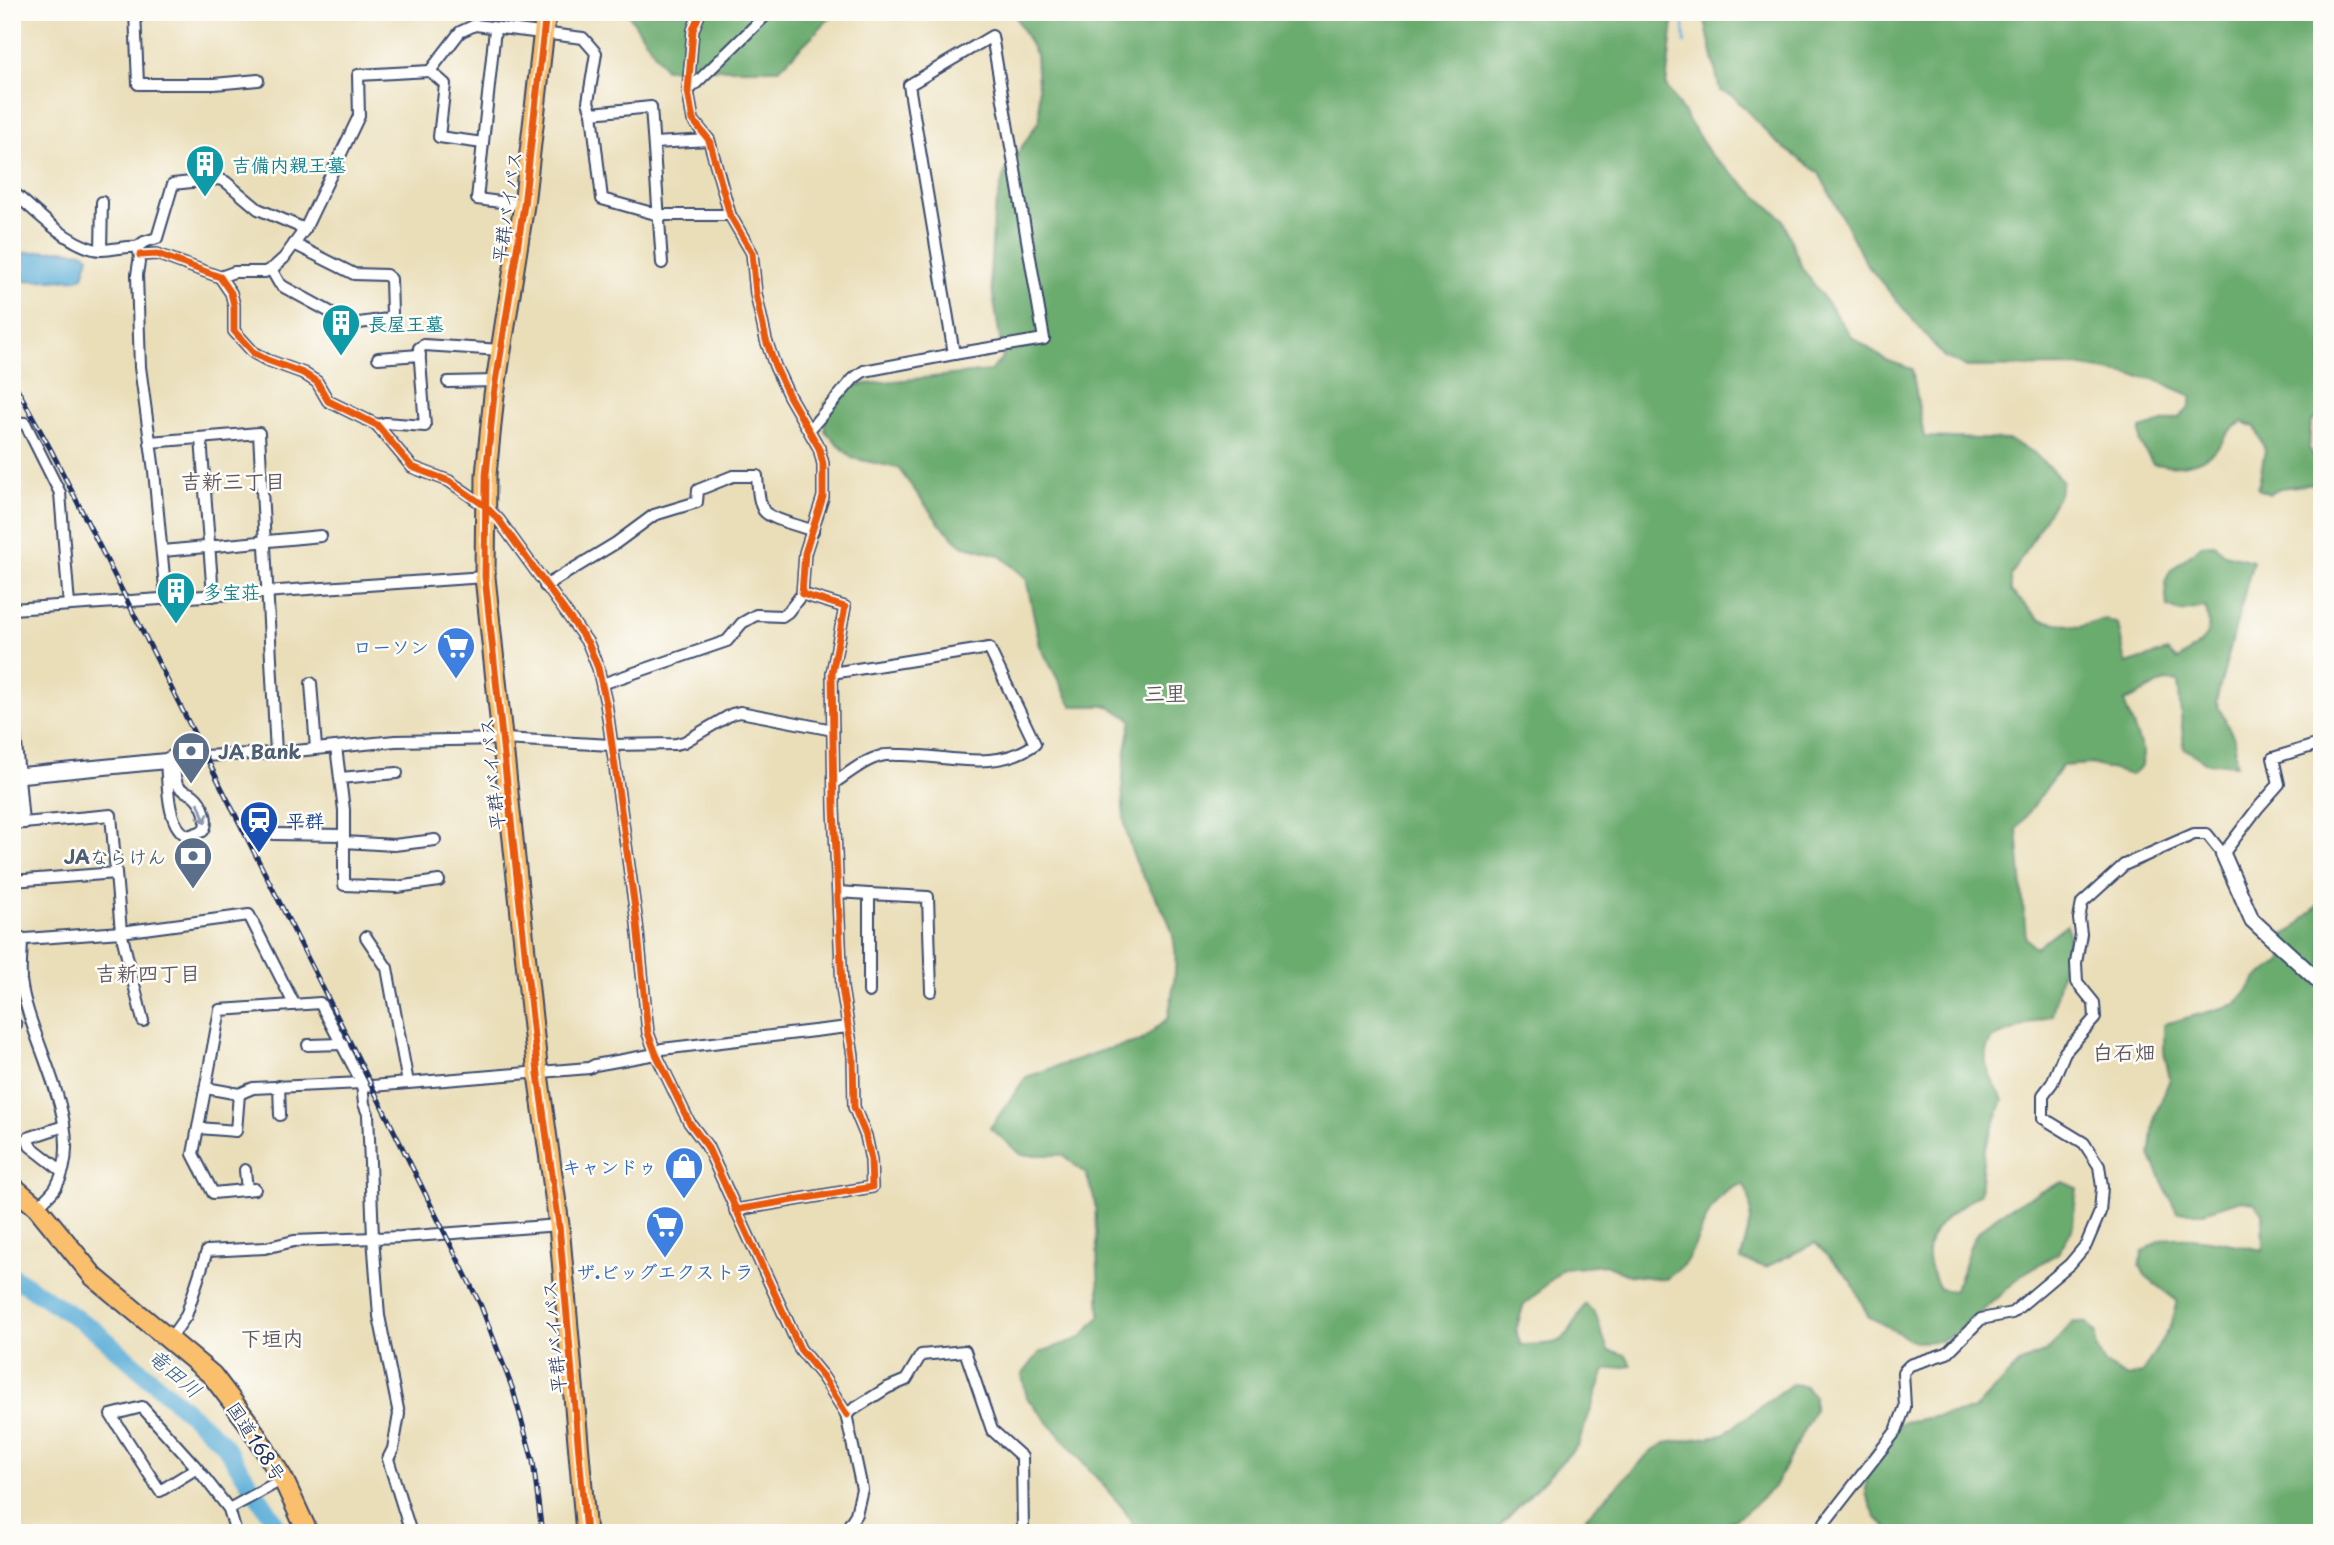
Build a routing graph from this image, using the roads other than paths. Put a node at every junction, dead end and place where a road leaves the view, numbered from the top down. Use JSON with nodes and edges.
{"nodes":[{"id":1,"x":135,"y":12,"type":"edge"},
{"id":2,"x":546,"y":12,"type":"edge"},
{"id":3,"x":700,"y":12,"type":"edge"},
{"id":4,"x":769,"y":12,"type":"edge"},
{"id":5,"x":495,"y":29,"type":"junction"},
{"id":6,"x":544,"y":34,"type":"junction"},
{"id":7,"x":430,"y":71,"type":"junction"},
{"id":8,"x":258,"y":80,"type":"dead end"},
{"id":9,"x":688,"y":91,"type":"junction"},
{"id":10,"x":592,"y":113,"type":"junction"},
{"id":11,"x":709,"y":140,"type":"junction"},
{"id":12,"x":483,"y":143,"type":"junction"},
{"id":13,"x":654,"y":143,"type":"junction"},
{"id":14,"x":12,"y":191,"type":"edge"},
{"id":15,"x":102,"y":202,"type":"dead end"},
{"id":16,"x":524,"y":205,"type":"junction"},
{"id":17,"x":659,"y":215,"type":"junction"},
{"id":18,"x":730,"y":215,"type":"junction"},
{"id":19,"x":304,"y":229,"type":"junction"},
{"id":20,"x":294,"y":244,"type":"junction"},
{"id":21,"x":101,"y":250,"type":"junction"},
{"id":22,"x":139,"y":251,"type":"junction"},
{"id":23,"x":662,"y":263,"type":"dead end"},
{"id":24,"x":271,"y":269,"type":"junction"},
{"id":25,"x":220,"y":277,"type":"junction"},
{"id":26,"x":500,"y":350,"type":"junction"},
{"id":27,"x":954,"y":354,"type":"junction"},
{"id":28,"x":420,"y":355,"type":"junction"},
{"id":29,"x":378,"y":358,"type":"dead end"},
{"id":30,"x":496,"y":381,"type":"junction"},
{"id":31,"x":448,"y":382,"type":"dead end"},
{"id":32,"x":12,"y":422,"type":"edge"},
{"id":33,"x":377,"y":425,"type":"junction"},
{"id":34,"x":810,"y":429,"type":"junction"},
{"id":35,"x":201,"y":438,"type":"junction"},
{"id":36,"x":150,"y":442,"type":"junction"},
{"id":37,"x":485,"y":506,"type":"junction"},
{"id":38,"x":813,"y":531,"type":"junction"},
{"id":39,"x":321,"y":536,"type":"dead end"},
{"id":40,"x":265,"y":541,"type":"junction"},
{"id":41,"x":209,"y":547,"type":"junction"},
{"id":42,"x":163,"y":551,"type":"junction"},
{"id":43,"x":485,"y":577,"type":"junction"},
{"id":44,"x":545,"y":586,"type":"junction"},
{"id":45,"x":268,"y":593,"type":"junction"},
{"id":46,"x":802,"y":593,"type":"junction"},
{"id":47,"x":213,"y":596,"type":"junction"},
{"id":48,"x":166,"y":598,"type":"junction"},
{"id":49,"x":69,"y":605,"type":"junction"},
{"id":50,"x":12,"y":609,"type":"edge"},
{"id":51,"x":832,"y":673,"type":"junction"},
{"id":52,"x":311,"y":683,"type":"dead end"},
{"id":53,"x":602,"y":684,"type":"junction"},
{"id":54,"x":12,"y":698,"type":"edge"},
{"id":55,"x":13,"y":729,"type":"edge"},
{"id":56,"x":833,"y":730,"type":"junction"},
{"id":57,"x":504,"y":739,"type":"junction"},
{"id":58,"x":2322,"y":743,"type":"edge"},
{"id":59,"x":611,"y":746,"type":"junction"},
{"id":60,"x":336,"y":747,"type":"junction"},
{"id":61,"x":316,"y":748,"type":"junction"},
{"id":62,"x":276,"y":753,"type":"junction"},
{"id":63,"x":170,"y":759,"type":"junction"},
{"id":64,"x":397,"y":773,"type":"dead end"},
{"id":65,"x":15,"y":776,"type":"edge"},
{"id":66,"x":340,"y":778,"type":"junction"},
{"id":67,"x":834,"y":783,"type":"junction"},
{"id":68,"x":17,"y":823,"type":"edge"},
{"id":69,"x":275,"y":834,"type":"dead end"},
{"id":70,"x":344,"y":838,"type":"junction"},
{"id":71,"x":435,"y":840,"type":"dead end"},
{"id":72,"x":2223,"y":855,"type":"junction"},
{"id":73,"x":116,"y":873,"type":"junction"},
{"id":74,"x":12,"y":881,"type":"edge"},
{"id":75,"x":439,"y":881,"type":"dead end"},
{"id":76,"x":838,"y":892,"type":"junction"},
{"id":77,"x":869,"y":894,"type":"junction"},
{"id":78,"x":121,"y":932,"type":"junction"},
{"id":79,"x":366,"y":937,"type":"dead end"},
{"id":80,"x":17,"y":939,"type":"edge"},
{"id":81,"x":2322,"y":984,"type":"edge"},
{"id":82,"x":931,"y":991,"type":"dead end"},
{"id":83,"x":869,"y":992,"type":"dead end"},
{"id":84,"x":26,"y":1000,"type":"junction"},
{"id":85,"x":12,"y":1002,"type":"edge"},
{"id":86,"x":294,"y":1004,"type":"junction"},
{"id":87,"x":143,"y":1021,"type":"dead end"},
{"id":88,"x":848,"y":1027,"type":"junction"},
{"id":89,"x":343,"y":1044,"type":"junction"},
{"id":90,"x":308,"y":1045,"type":"dead end"},
{"id":91,"x":656,"y":1054,"type":"junction"},
{"id":92,"x":538,"y":1074,"type":"junction"},
{"id":93,"x":362,"y":1083,"type":"junction"},
{"id":94,"x":408,"y":1083,"type":"junction"},
{"id":95,"x":279,"y":1086,"type":"junction"},
{"id":96,"x":206,"y":1088,"type":"junction"},
{"id":97,"x":239,"y":1094,"type":"junction"},
{"id":98,"x":281,"y":1115,"type":"dead end"},
{"id":99,"x":64,"y":1126,"type":"junction"},
{"id":100,"x":199,"y":1128,"type":"junction"},
{"id":101,"x":245,"y":1170,"type":"dead end"},
{"id":102,"x":62,"y":1171,"type":"junction"},
{"id":103,"x":12,"y":1186,"type":"edge"},
{"id":104,"x":37,"y":1207,"type":"junction"},
{"id":105,"x":735,"y":1210,"type":"junction"},
{"id":106,"x":559,"y":1225,"type":"junction"},
{"id":107,"x":373,"y":1237,"type":"junction"},
{"id":108,"x":169,"y":1340,"type":"junction"},
{"id":109,"x":847,"y":1415,"type":"junction"},
{"id":110,"x":197,"y":1468,"type":"junction"},
{"id":111,"x":275,"y":1484,"type":"junction"},
{"id":112,"x":229,"y":1509,"type":"junction"},
{"id":113,"x":236,"y":1533,"type":"edge"},
{"id":114,"x":308,"y":1533,"type":"edge"},
{"id":115,"x":411,"y":1533,"type":"edge"},
{"id":116,"x":586,"y":1533,"type":"edge"},
{"id":117,"x":844,"y":1533,"type":"edge"},
{"id":118,"x":1023,"y":1533,"type":"edge"},
{"id":119,"x":1822,"y":1533,"type":"edge"}],
"edges":[{"from":1,"to":8,"type":"street"},
{"from":2,"to":6,"type":"highway","name":"平群バイパス"},
{"from":3,"to":9,"type":"street"},
{"from":4,"to":9,"type":"street"},
{"from":5,"to":6,"type":"street"},
{"from":5,"to":7,"type":"street"},
{"from":5,"to":12,"type":"street"},
{"from":6,"to":10,"type":"street"},
{"from":6,"to":16,"type":"highway","name":"平群バイパス"},
{"from":7,"to":12,"type":"street"},
{"from":7,"to":19,"type":"street"},
{"from":9,"to":11,"type":"street"},
{"from":10,"to":13,"type":"street"},
{"from":10,"to":17,"type":"street"},
{"from":11,"to":13,"type":"street"},
{"from":11,"to":18,"type":"street"},
{"from":12,"to":16,"type":"street"},
{"from":13,"to":17,"type":"street"},
{"from":14,"to":21,"type":"street"},
{"from":15,"to":21,"type":"street"},
{"from":16,"to":26,"type":"highway","name":"平群バイパス"},
{"from":17,"to":18,"type":"street"},
{"from":17,"to":23,"type":"street"},
{"from":18,"to":34,"type":"street"},
{"from":19,"to":20,"type":"street"},
{"from":19,"to":22,"type":"street"},
{"from":20,"to":24,"type":"street"},
{"from":20,"to":24,"type":"street"},
{"from":21,"to":22,"type":"street"},
{"from":22,"to":25,"type":"street"},
{"from":22,"to":36,"type":"street"},
{"from":24,"to":25,"type":"street"},
{"from":25,"to":33,"type":"street"},
{"from":26,"to":28,"type":"street"},
{"from":26,"to":30,"type":"highway","name":"平群バイパス"},
{"from":27,"to":27,"type":"street"},
{"from":27,"to":34,"type":"street"},
{"from":28,"to":29,"type":"street"},
{"from":28,"to":33,"type":"street"},
{"from":30,"to":31,"type":"street"},
{"from":30,"to":37,"type":"highway","name":"平群バイパス"},
{"from":32,"to":49,"type":"street"},
{"from":33,"to":37,"type":"street"},
{"from":34,"to":38,"type":"street"},
{"from":35,"to":36,"type":"street"},
{"from":35,"to":40,"type":"street"},
{"from":35,"to":41,"type":"street"},
{"from":36,"to":42,"type":"street"},
{"from":37,"to":43,"type":"highway","name":"平群バイパス"},
{"from":37,"to":44,"type":"street"},
{"from":38,"to":44,"type":"street"},
{"from":38,"to":46,"type":"street"},
{"from":39,"to":40,"type":"street"},
{"from":40,"to":41,"type":"street"},
{"from":40,"to":45,"type":"street"},
{"from":41,"to":42,"type":"street"},
{"from":41,"to":47,"type":"street"},
{"from":42,"to":48,"type":"street"},
{"from":43,"to":45,"type":"street"},
{"from":43,"to":57,"type":"highway","name":"平群バイパス"},
{"from":44,"to":53,"type":"street"},
{"from":45,"to":47,"type":"street"},
{"from":45,"to":62,"type":"street"},
{"from":46,"to":51,"type":"street"},
{"from":46,"to":53,"type":"street"},
{"from":47,"to":48,"type":"street"},
{"from":48,"to":49,"type":"street"},
{"from":49,"to":50,"type":"street"},
{"from":51,"to":56,"type":"street"},
{"from":51,"to":67,"type":"street"},
{"from":52,"to":61,"type":"street"},
{"from":53,"to":59,"type":"street"},
{"from":54,"to":55,"type":"street"},
{"from":55,"to":65,"type":"street"},
{"from":56,"to":59,"type":"street"},
{"from":56,"to":67,"type":"street"},
{"from":57,"to":59,"type":"street"},
{"from":57,"to":60,"type":"street"},
{"from":57,"to":92,"type":"highway","name":"平群バイパス"},
{"from":58,"to":72,"type":"street"},
{"from":59,"to":91,"type":"street"},
{"from":60,"to":61,"type":"street"},
{"from":60,"to":66,"type":"street"},
{"from":61,"to":62,"type":"street"},
{"from":62,"to":63,"type":"street"},
{"from":63,"to":63,"type":"street","one_way":true},
{"from":63,"to":65,"type":"street"},
{"from":64,"to":66,"type":"street"},
{"from":65,"to":68,"type":"street"},
{"from":66,"to":70,"type":"street"},
{"from":67,"to":76,"type":"street"},
{"from":68,"to":73,"type":"street"},
{"from":69,"to":70,"type":"street"},
{"from":70,"to":71,"type":"street"},
{"from":70,"to":75,"type":"street"},
{"from":72,"to":81,"type":"street"},
{"from":72,"to":119,"type":"street"},
{"from":73,"to":74,"type":"street"},
{"from":73,"to":78,"type":"street"},
{"from":76,"to":77,"type":"street"},
{"from":76,"to":88,"type":"street"},
{"from":77,"to":82,"type":"street"},
{"from":77,"to":83,"type":"street"},
{"from":78,"to":80,"type":"street"},
{"from":78,"to":86,"type":"street"},
{"from":78,"to":87,"type":"street"},
{"from":79,"to":94,"type":"street"},
{"from":80,"to":84,"type":"street"},
{"from":84,"to":85,"type":"street"},
{"from":84,"to":99,"type":"street"},
{"from":86,"to":89,"type":"street"},
{"from":86,"to":96,"type":"street"},
{"from":88,"to":91,"type":"street"},
{"from":88,"to":105,"type":"street"},
{"from":89,"to":90,"type":"street"},
{"from":89,"to":93,"type":"street"},
{"from":91,"to":92,"type":"street"},
{"from":91,"to":105,"type":"street"},
{"from":92,"to":94,"type":"street"},
{"from":92,"to":106,"type":"highway","name":"平群バイパス"},
{"from":93,"to":94,"type":"street"},
{"from":93,"to":95,"type":"street"},
{"from":93,"to":107,"type":"street"},
{"from":95,"to":97,"type":"street"},
{"from":95,"to":98,"type":"street"},
{"from":96,"to":97,"type":"street"},
{"from":96,"to":100,"type":"street"},
{"from":97,"to":100,"type":"street"},
{"from":99,"to":102,"type":"street"},
{"from":99,"to":102,"type":"street"},
{"from":100,"to":101,"type":"street"},
{"from":102,"to":104,"type":"street"},
{"from":103,"to":104,"type":"highway","name":"国道168号"},
{"from":104,"to":108,"type":"highway","name":"国道168号"},
{"from":105,"to":109,"type":"street"},
{"from":106,"to":107,"type":"street"},
{"from":106,"to":116,"type":"highway","name":"平群バイパス"},
{"from":107,"to":108,"type":"street"},
{"from":107,"to":115,"type":"street"},
{"from":108,"to":111,"type":"highway","name":"国道168号"},
{"from":109,"to":117,"type":"street"},
{"from":109,"to":118,"type":"street"},
{"from":110,"to":110,"type":"street"},
{"from":110,"to":112,"type":"street"},
{"from":111,"to":112,"type":"street"},
{"from":111,"to":114,"type":"highway","name":"国道168号"},
{"from":112,"to":113,"type":"street"}]}
